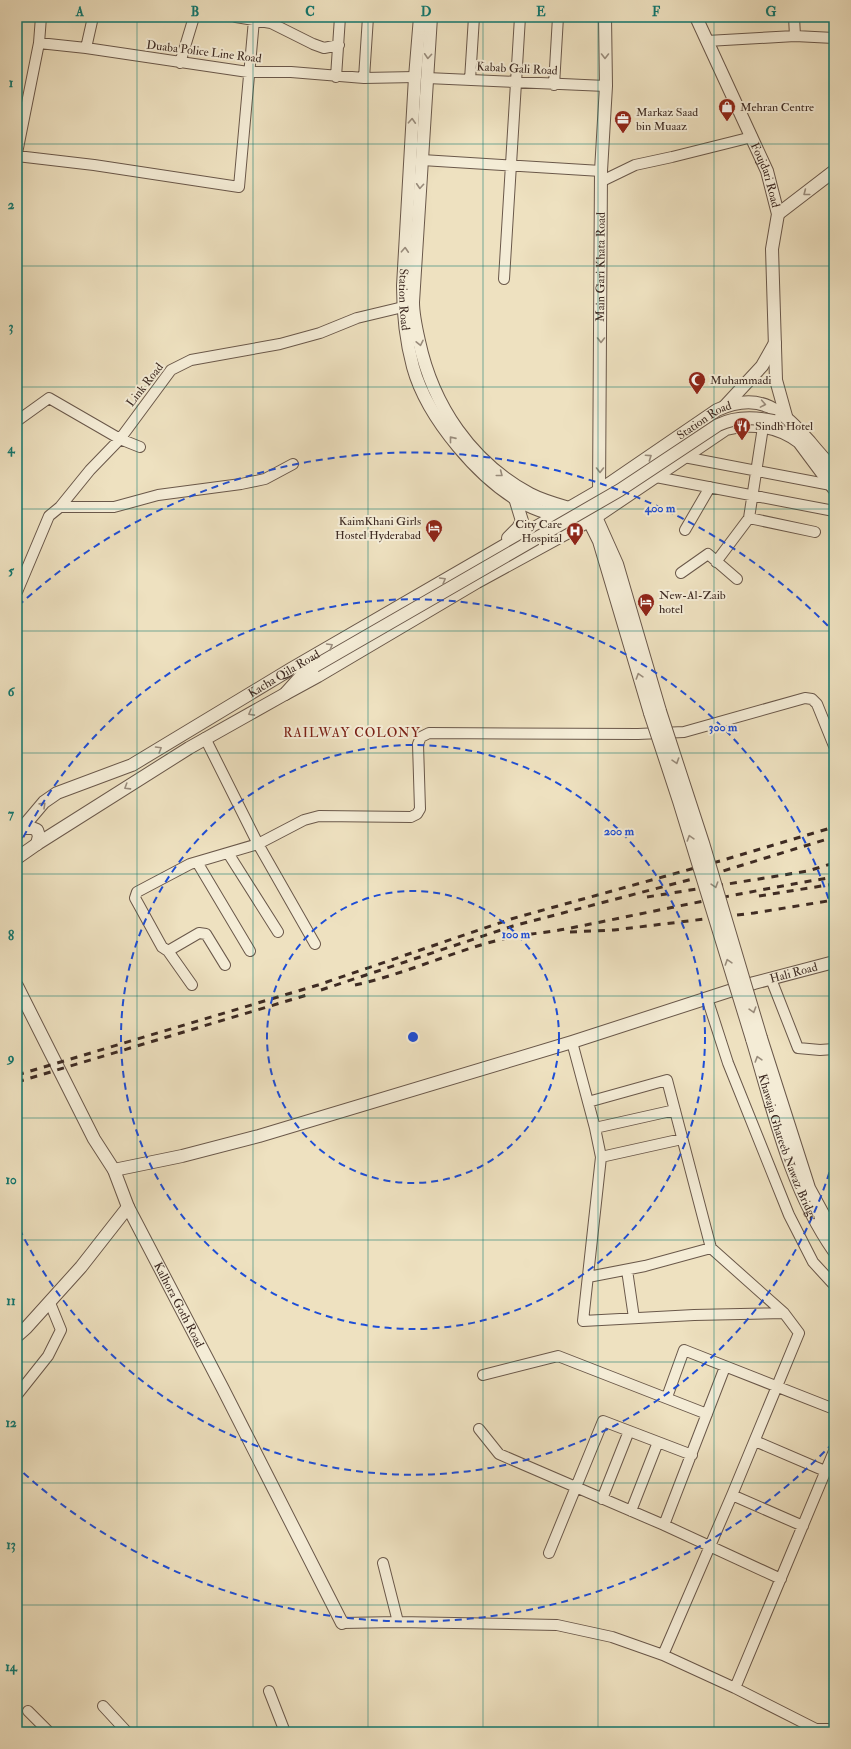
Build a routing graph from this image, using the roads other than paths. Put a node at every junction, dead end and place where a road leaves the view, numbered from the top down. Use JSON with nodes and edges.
{"nodes":[{"id":1,"x":41,"y":17,"type":"edge"},
{"id":2,"x":93,"y":17,"type":"edge"},
{"id":3,"x":194,"y":17,"type":"edge"},
{"id":4,"x":236,"y":17,"type":"edge"},
{"id":5,"x":340,"y":17,"type":"edge"},
{"id":6,"x":368,"y":17,"type":"edge"},
{"id":7,"x":420,"y":17,"type":"edge"},
{"id":8,"x":431,"y":17,"type":"edge"},
{"id":9,"x":474,"y":17,"type":"edge"},
{"id":10,"x":520,"y":17,"type":"edge"},
{"id":11,"x":558,"y":17,"type":"edge"},
{"id":12,"x":605,"y":17,"type":"edge"},
{"id":13,"x":696,"y":17,"type":"edge"},
{"id":14,"x":794,"y":17,"type":"edge"},
{"id":15,"x":254,"y":20,"type":"junction"},
{"id":16,"x":275,"y":21,"type":"edge"},
{"id":17,"x":795,"y":36,"type":"junction"},
{"id":18,"x":834,"y":38,"type":"edge"},
{"id":19,"x":708,"y":41,"type":"junction"},
{"id":20,"x":39,"y":43,"type":"junction"},
{"id":21,"x":339,"y":45,"type":"junction"},
{"id":22,"x":86,"y":48,"type":"junction"},
{"id":23,"x":180,"y":63,"type":"junction"},
{"id":24,"x":248,"y":72,"type":"junction"},
{"id":25,"x":336,"y":77,"type":"junction"},
{"id":26,"x":421,"y":77,"type":"junction"},
{"id":27,"x":364,"y":78,"type":"junction"},
{"id":28,"x":470,"y":80,"type":"junction"},
{"id":29,"x":515,"y":82,"type":"junction"},
{"id":30,"x":554,"y":85,"type":"junction"},
{"id":31,"x":606,"y":86,"type":"junction"},
{"id":32,"x":752,"y":136,"type":"junction"},
{"id":33,"x":17,"y":153,"type":"edge"},
{"id":34,"x":17,"y":156,"type":"edge"},
{"id":35,"x":422,"y":160,"type":"junction"},
{"id":36,"x":510,"y":167,"type":"junction"},
{"id":37,"x":834,"y":171,"type":"edge"},
{"id":38,"x":602,"y":176,"type":"junction"},
{"id":39,"x":778,"y":214,"type":"junction"},
{"id":40,"x":504,"y":279,"type":"dead end"},
{"id":41,"x":403,"y":307,"type":"junction"},
{"id":42,"x":775,"y":343,"type":"junction"},
{"id":43,"x":726,"y":406,"type":"junction"},
{"id":44,"x":17,"y":421,"type":"edge"},
{"id":45,"x":787,"y":422,"type":"junction"},
{"id":46,"x":763,"y":427,"type":"junction"},
{"id":47,"x":120,"y":439,"type":"junction"},
{"id":48,"x":802,"y":439,"type":"junction"},
{"id":49,"x":140,"y":447,"type":"dead end"},
{"id":50,"x":684,"y":457,"type":"junction"},
{"id":51,"x":292,"y":464,"type":"dead end"},
{"id":52,"x":756,"y":470,"type":"junction"},
{"id":53,"x":834,"y":471,"type":"edge"},
{"id":54,"x":656,"y":476,"type":"junction"},
{"id":55,"x":833,"y":486,"type":"edge"},
{"id":56,"x":710,"y":487,"type":"junction"},
{"id":57,"x":600,"y":490,"type":"junction"},
{"id":58,"x":752,"y":495,"type":"junction"},
{"id":59,"x":515,"y":498,"type":"junction"},
{"id":60,"x":60,"y":507,"type":"junction"},
{"id":61,"x":568,"y":508,"type":"junction"},
{"id":62,"x":834,"y":511,"type":"edge"},
{"id":63,"x":556,"y":515,"type":"junction"},
{"id":64,"x":749,"y":518,"type":"junction"},
{"id":65,"x":591,"y":520,"type":"junction"},
{"id":66,"x":685,"y":530,"type":"dead end"},
{"id":67,"x":815,"y":532,"type":"dead end"},
{"id":68,"x":490,"y":552,"type":"junction"},
{"id":69,"x":716,"y":562,"type":"junction"},
{"id":70,"x":681,"y":573,"type":"dead end"},
{"id":71,"x":737,"y":579,"type":"dead end"},
{"id":72,"x":17,"y":592,"type":"edge"},
{"id":73,"x":304,"y":674,"type":"junction"},
{"id":74,"x":272,"y":680,"type":"junction"},
{"id":75,"x":285,"y":694,"type":"junction"},
{"id":76,"x":205,"y":738,"type":"junction"},
{"id":77,"x":834,"y":746,"type":"edge"},
{"id":78,"x":20,"y":831,"type":"edge"},
{"id":79,"x":37,"y":844,"type":"junction"},
{"id":80,"x":258,"y":844,"type":"junction"},
{"id":81,"x":228,"y":853,"type":"junction"},
{"id":82,"x":17,"y":858,"type":"edge"},
{"id":83,"x":197,"y":862,"type":"junction"},
{"id":84,"x":278,"y":932,"type":"dead end"},
{"id":85,"x":314,"y":944,"type":"dead end"},
{"id":86,"x":168,"y":951,"type":"junction"},
{"id":87,"x":250,"y":951,"type":"dead end"},
{"id":88,"x":834,"y":962,"type":"edge"},
{"id":89,"x":225,"y":965,"type":"dead end"},
{"id":90,"x":771,"y":979,"type":"junction"},
{"id":91,"x":192,"y":985,"type":"dead end"},
{"id":92,"x":17,"y":986,"type":"edge"},
{"id":93,"x":707,"y":998,"type":"junction"},
{"id":94,"x":757,"y":1039,"type":"junction"},
{"id":95,"x":572,"y":1042,"type":"junction"},
{"id":96,"x":834,"y":1049,"type":"edge"},
{"id":97,"x":588,"y":1102,"type":"junction"},
{"id":98,"x":675,"y":1110,"type":"junction"},
{"id":99,"x":595,"y":1128,"type":"junction"},
{"id":100,"x":682,"y":1139,"type":"junction"},
{"id":101,"x":601,"y":1157,"type":"junction"},
{"id":102,"x":114,"y":1170,"type":"junction"},
{"id":103,"x":128,"y":1207,"type":"junction"},
{"id":104,"x":834,"y":1234,"type":"edge"},
{"id":105,"x":711,"y":1248,"type":"junction"},
{"id":106,"x":834,"y":1250,"type":"edge"},
{"id":107,"x":627,"y":1270,"type":"junction"},
{"id":108,"x":588,"y":1277,"type":"junction"},
{"id":109,"x":834,"y":1285,"type":"edge"},
{"id":110,"x":50,"y":1303,"type":"junction"},
{"id":111,"x":784,"y":1313,"type":"junction"},
{"id":112,"x":634,"y":1318,"type":"junction"},
{"id":113,"x":17,"y":1336,"type":"edge"},
{"id":114,"x":725,"y":1366,"type":"junction"},
{"id":115,"x":483,"y":1375,"type":"dead end"},
{"id":116,"x":776,"y":1386,"type":"junction"},
{"id":117,"x":17,"y":1395,"type":"edge"},
{"id":118,"x":667,"y":1397,"type":"junction"},
{"id":119,"x":834,"y":1409,"type":"edge"},
{"id":120,"x":707,"y":1414,"type":"junction"},
{"id":121,"x":479,"y":1430,"type":"dead end"},
{"id":122,"x":629,"y":1431,"type":"junction"},
{"id":123,"x":754,"y":1441,"type":"junction"},
{"id":124,"x":658,"y":1442,"type":"junction"},
{"id":125,"x":834,"y":1451,"type":"edge"},
{"id":126,"x":692,"y":1455,"type":"junction"},
{"id":127,"x":825,"y":1471,"type":"junction"},
{"id":128,"x":576,"y":1487,"type":"junction"},
{"id":129,"x":732,"y":1495,"type":"junction"},
{"id":130,"x":602,"y":1499,"type":"junction"},
{"id":131,"x":631,"y":1511,"type":"junction"},
{"id":132,"x":664,"y":1525,"type":"junction"},
{"id":133,"x":803,"y":1526,"type":"junction"},
{"id":134,"x":710,"y":1546,"type":"junction"},
{"id":135,"x":548,"y":1553,"type":"dead end"},
{"id":136,"x":383,"y":1563,"type":"dead end"},
{"id":137,"x":781,"y":1579,"type":"junction"},
{"id":138,"x":398,"y":1622,"type":"junction"},
{"id":139,"x":342,"y":1623,"type":"joint"},
{"id":140,"x":663,"y":1655,"type":"junction"},
{"id":141,"x":735,"y":1688,"type":"junction"},
{"id":142,"x":269,"y":1691,"type":"dead end"},
{"id":143,"x":103,"y":1706,"type":"dead end"},
{"id":144,"x":28,"y":1711,"type":"dead end"},
{"id":145,"x":834,"y":1729,"type":"edge"},
{"id":146,"x":49,"y":1732,"type":"edge"},
{"id":147,"x":127,"y":1732,"type":"edge"},
{"id":148,"x":285,"y":1732,"type":"edge"}],
"edges":[{"from":1,"to":20,"type":"street"},
{"from":2,"to":22,"type":"street"},
{"from":3,"to":23,"type":"street"},
{"from":4,"to":15,"type":"street"},
{"from":5,"to":21,"type":"street"},
{"from":6,"to":27,"type":"street"},
{"from":7,"to":26,"type":"street","name":"Station Road"},
{"from":8,"to":26,"type":"street","name":"Station Road","one_way":true},
{"from":9,"to":28,"type":"street"},
{"from":10,"to":29,"type":"street"},
{"from":11,"to":30,"type":"street"},
{"from":12,"to":31,"type":"street","name":"Main Gari Khata Road","one_way":true},
{"from":13,"to":19,"type":"street","name":"Foujdari Road"},
{"from":14,"to":17,"type":"street"},
{"from":15,"to":16,"type":"street"},
{"from":15,"to":24,"type":"street"},
{"from":16,"to":21,"type":"street"},
{"from":17,"to":18,"type":"street"},
{"from":17,"to":19,"type":"street"},
{"from":19,"to":32,"type":"street","name":"Foujdari Road"},
{"from":20,"to":22,"type":"street","name":"Duaba Police Line Road"},
{"from":20,"to":33,"type":"street"},
{"from":21,"to":25,"type":"street"},
{"from":22,"to":23,"type":"street","name":"Duaba Police Line Road"},
{"from":23,"to":24,"type":"street","name":"Duaba Police Line Road"},
{"from":24,"to":25,"type":"street","name":"Duaba Police Line Road"},
{"from":24,"to":34,"type":"street"},
{"from":25,"to":27,"type":"street","name":"Duaba Police Line Road"},
{"from":26,"to":27,"type":"street","name":"Duaba Police Line Road"},
{"from":26,"to":28,"type":"street","name":"Kabab Gali Road"},
{"from":26,"to":35,"type":"street","name":"Station Road"},
{"from":41,"to":26,"type":"street","name":"Station Road","one_way":true},
{"from":28,"to":29,"type":"street","name":"Kabab Gali Road"},
{"from":29,"to":30,"type":"street","name":"Kabab Gali Road"},
{"from":29,"to":36,"type":"street"},
{"from":30,"to":31,"type":"street","name":"Kabab Gali Road"},
{"from":31,"to":38,"type":"street","name":"Main Gari Khata Road"},
{"from":32,"to":38,"type":"street"},
{"from":32,"to":39,"type":"street","name":"Foujdari Road"},
{"from":35,"to":36,"type":"street"},
{"from":35,"to":61,"type":"street","name":"Station Road","one_way":true},
{"from":36,"to":38,"type":"street"},
{"from":36,"to":40,"type":"street"},
{"from":37,"to":39,"type":"street","one_way":true},
{"from":38,"to":57,"type":"street","name":"Main Gari Khata Road","one_way":true},
{"from":39,"to":42,"type":"street","name":"Foujdari Road"},
{"from":41,"to":47,"type":"street","name":"Link Road"},
{"from":59,"to":41,"type":"street","name":"Station Road","one_way":true},
{"from":42,"to":43,"type":"street"},
{"from":42,"to":45,"type":"street","name":"Foujdari Road"},
{"from":43,"to":45,"type":"street","name":"Station Road","one_way":true},
{"from":57,"to":43,"type":"street","name":"Station Road","one_way":true},
{"from":44,"to":47,"type":"street"},
{"from":45,"to":48,"type":"street"},
{"from":45,"to":73,"type":"street","bridge":true},
{"from":46,"to":48,"type":"street","name":"Station Road"},
{"from":46,"to":50,"type":"street","name":"Station Road"},
{"from":46,"to":52,"type":"street"},
{"from":47,"to":49,"type":"street"},
{"from":47,"to":60,"type":"street","name":"Link Road"},
{"from":48,"to":53,"type":"street","name":"Station Road"},
{"from":48,"to":55,"type":"street","name":"Station Road"},
{"from":50,"to":52,"type":"street"},
{"from":50,"to":54,"type":"street","name":"Station Road"},
{"from":51,"to":60,"type":"street"},
{"from":52,"to":55,"type":"street"},
{"from":52,"to":58,"type":"street"},
{"from":54,"to":56,"type":"street"},
{"from":54,"to":65,"type":"street","name":"Station Road"},
{"from":56,"to":58,"type":"street"},
{"from":56,"to":66,"type":"street"},
{"from":57,"to":61,"type":"street","name":"Station Road"},
{"from":57,"to":65,"type":"street","name":"Main Gari Khata Road"},
{"from":58,"to":62,"type":"street"},
{"from":58,"to":64,"type":"street"},
{"from":59,"to":63,"type":"street","name":"Station Road"},
{"from":59,"to":68,"type":"street"},
{"from":60,"to":72,"type":"street","name":"Link Road"},
{"from":61,"to":63,"type":"street","name":"Station Road"},
{"from":61,"to":65,"type":"street","name":"Station Road"},
{"from":63,"to":65,"type":"street","name":"Station Road"},
{"from":63,"to":68,"type":"street","name":"Kacha Qila Road"},
{"from":64,"to":67,"type":"street"},
{"from":64,"to":69,"type":"street"},
{"from":65,"to":75,"type":"street","name":"Kacha Qila Road"},
{"from":65,"to":94,"type":"street","bridge":true},
{"from":74,"to":68,"type":"street","name":"Kacha Qila Road","one_way":true},
{"from":69,"to":70,"type":"street"},
{"from":69,"to":71,"type":"street"},
{"from":73,"to":74,"type":"street"},
{"from":73,"to":75,"type":"street"},
{"from":78,"to":74,"type":"street","name":"Kacha Qila Road","one_way":true},
{"from":75,"to":76,"type":"street","name":"Kacha Qila Road","one_way":true},
{"from":76,"to":79,"type":"street","name":"Kacha Qila Road","one_way":true},
{"from":76,"to":80,"type":"street"},
{"from":77,"to":80,"type":"street"},
{"from":78,"to":79,"type":"street"},
{"from":79,"to":82,"type":"street","name":"Kacha Qila Road"},
{"from":80,"to":81,"type":"street"},
{"from":80,"to":85,"type":"street"},
{"from":81,"to":83,"type":"street"},
{"from":81,"to":84,"type":"street"},
{"from":83,"to":86,"type":"street"},
{"from":83,"to":87,"type":"street"},
{"from":86,"to":89,"type":"street"},
{"from":86,"to":91,"type":"street"},
{"from":88,"to":90,"type":"street","name":"Hali Road"},
{"from":90,"to":93,"type":"street","name":"Hali Road"},
{"from":90,"to":96,"type":"street"},
{"from":92,"to":102,"type":"street","name":"Kalhora Goth Road"},
{"from":93,"to":95,"type":"street","name":"Hali Road"},
{"from":93,"to":109,"type":"street"},
{"from":94,"to":104,"type":"street","name":"Khawaja Ghareeb Nawaz Bridge"},
{"from":106,"to":94,"type":"street","name":"Khawaja Ghareeb Nawaz Bridge","one_way":true},
{"from":95,"to":97,"type":"street"},
{"from":95,"to":102,"type":"street","name":"Hali Road"},
{"from":97,"to":98,"type":"street"},
{"from":97,"to":99,"type":"street"},
{"from":98,"to":99,"type":"street"},
{"from":98,"to":100,"type":"street"},
{"from":99,"to":101,"type":"street"},
{"from":100,"to":101,"type":"street"},
{"from":100,"to":105,"type":"street"},
{"from":101,"to":108,"type":"street"},
{"from":102,"to":103,"type":"street","name":"Kalhora Goth Road"},
{"from":103,"to":110,"type":"street"},
{"from":103,"to":139,"type":"street","name":"Kalhora Goth Road"},
{"from":105,"to":107,"type":"street"},
{"from":105,"to":111,"type":"street"},
{"from":107,"to":108,"type":"street"},
{"from":107,"to":112,"type":"street"},
{"from":108,"to":112,"type":"street"},
{"from":110,"to":113,"type":"street"},
{"from":110,"to":117,"type":"street"},
{"from":111,"to":112,"type":"street"},
{"from":111,"to":116,"type":"street"},
{"from":114,"to":116,"type":"street"},
{"from":114,"to":118,"type":"street"},
{"from":114,"to":120,"type":"street"},
{"from":115,"to":118,"type":"street"},
{"from":116,"to":119,"type":"street"},
{"from":116,"to":123,"type":"street"},
{"from":118,"to":120,"type":"street"},
{"from":120,"to":126,"type":"street"},
{"from":121,"to":128,"type":"street"},
{"from":122,"to":124,"type":"street"},
{"from":122,"to":128,"type":"street"},
{"from":122,"to":130,"type":"street"},
{"from":123,"to":127,"type":"street"},
{"from":123,"to":129,"type":"street"},
{"from":124,"to":126,"type":"street"},
{"from":124,"to":131,"type":"street"},
{"from":125,"to":127,"type":"street"},
{"from":126,"to":132,"type":"street"},
{"from":127,"to":133,"type":"street"},
{"from":128,"to":130,"type":"street"},
{"from":128,"to":135,"type":"street"},
{"from":129,"to":133,"type":"street"},
{"from":129,"to":134,"type":"street"},
{"from":130,"to":131,"type":"street"},
{"from":131,"to":132,"type":"street"},
{"from":132,"to":134,"type":"street"},
{"from":133,"to":137,"type":"street"},
{"from":134,"to":137,"type":"street"},
{"from":134,"to":140,"type":"street"},
{"from":136,"to":138,"type":"street"},
{"from":137,"to":141,"type":"street"},
{"from":138,"to":139,"type":"street"},
{"from":138,"to":140,"type":"street"},
{"from":140,"to":141,"type":"street"},
{"from":141,"to":145,"type":"street"},
{"from":142,"to":148,"type":"street"},
{"from":143,"to":147,"type":"street"},
{"from":144,"to":146,"type":"street"}]}
